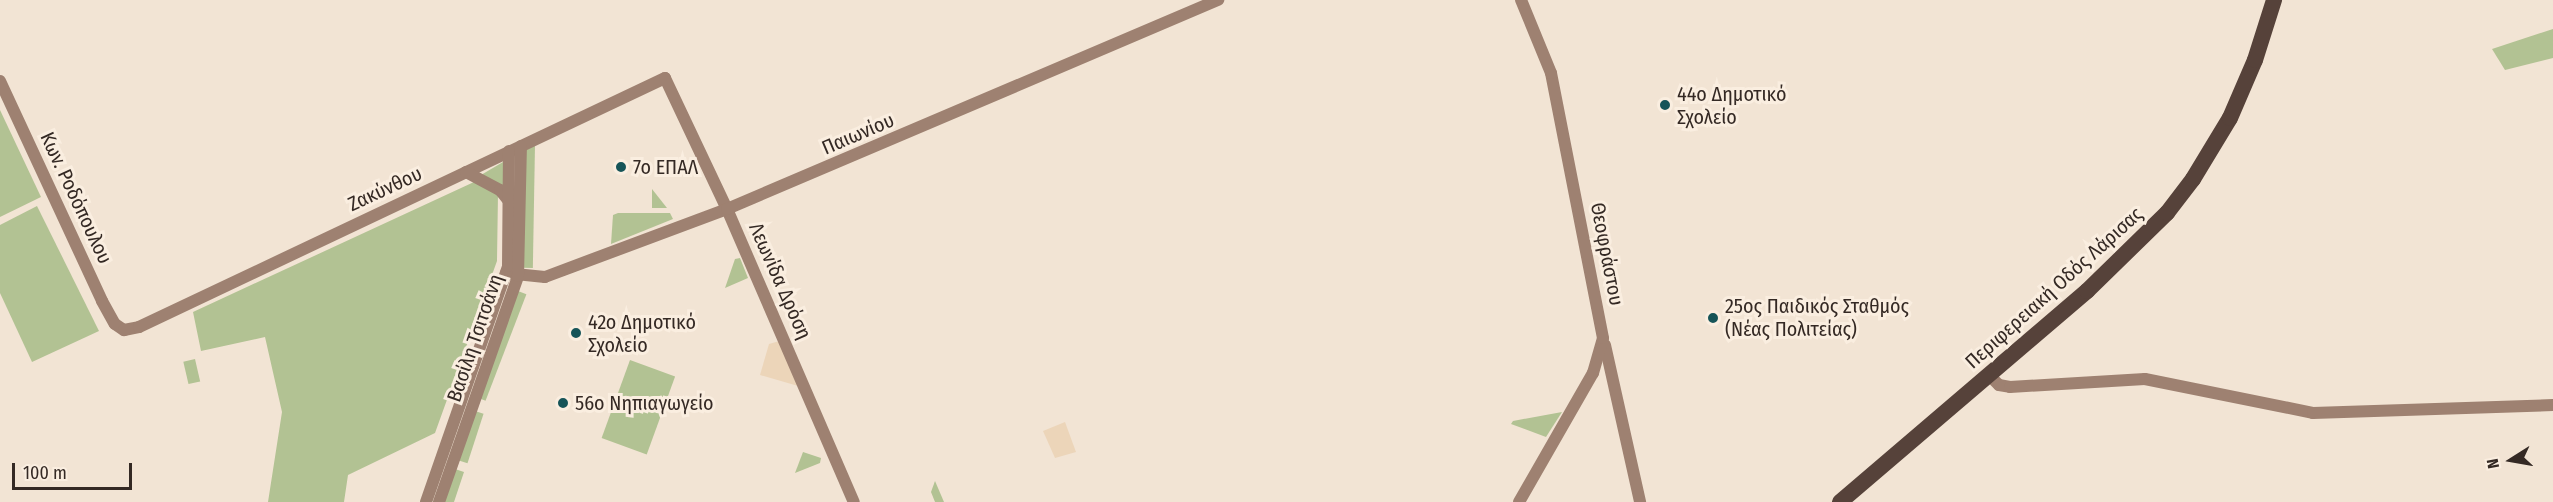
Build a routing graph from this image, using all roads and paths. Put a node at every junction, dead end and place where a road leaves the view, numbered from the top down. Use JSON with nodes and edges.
{"nodes":[{"id":1,"x":1218,"y":0,"type":"edge"},
{"id":2,"x":1521,"y":0,"type":"edge"},
{"id":3,"x":2274,"y":0,"type":"edge"},
{"id":4,"x":665,"y":78,"type":"joint"},
{"id":5,"x":0,"y":81,"type":"edge"},
{"id":6,"x":521,"y":146,"type":"junction"},
{"id":7,"x":509,"y":151,"type":"junction"},
{"id":8,"x":466,"y":172,"type":"junction"},
{"id":9,"x":509,"y":201,"type":"junction"},
{"id":10,"x":727,"y":209,"type":"junction"},
{"id":11,"x":512,"y":274,"type":"junction"},
{"id":12,"x":121,"y":330,"type":"joint"},
{"id":13,"x":1603,"y":338,"type":"junction"},
{"id":14,"x":1989,"y":375,"type":"junction"},
{"id":15,"x":2553,"y":405,"type":"edge"},
{"id":16,"x":426,"y":502,"type":"edge"},
{"id":17,"x":439,"y":502,"type":"edge"},
{"id":18,"x":854,"y":502,"type":"edge"},
{"id":19,"x":1520,"y":502,"type":"edge"},
{"id":20,"x":1640,"y":502,"type":"edge"},
{"id":21,"x":1840,"y":502,"type":"edge"}],
"edges":[{"from":1,"to":10,"type":"street","name":"Παιωνίου"},
{"from":2,"to":13,"type":"street","name":"Θεοφράστου"},
{"from":3,"to":14,"type":"highway","name":"Περιφερειακή Οδός Λάρισας"},
{"from":4,"to":6,"type":"street","name":"Ζακύνθου"},
{"from":4,"to":10,"type":"street","name":"Λεωνίδα Δρόση"},
{"from":5,"to":12,"type":"street","name":"Κων. Ροδόπουλου"},
{"from":6,"to":7,"type":"street","name":"Ζακύνθου"},
{"from":6,"to":11,"type":"street","name":"Βασίλη Τσιτσάνη"},
{"from":7,"to":8,"type":"street","name":"Ζακύνθου"},
{"from":7,"to":9,"type":"street","name":"Βασίλη Τσιτσάνη"},
{"from":8,"to":9,"type":"street"},
{"from":8,"to":12,"type":"street","name":"Ζακύνθου"},
{"from":9,"to":11,"type":"street","name":"Βασίλη Τσιτσάνη"},
{"from":10,"to":11,"type":"street","name":"Παιωνίου"},
{"from":10,"to":18,"type":"street","name":"Λεωνίδα Δρόση"},
{"from":11,"to":16,"type":"street","name":"Βασίλη Τσιτσάνη"},
{"from":11,"to":17,"type":"street","name":"Βασίλη Τσιτσάνη"},
{"from":13,"to":19,"type":"street","name":"Θεοφράστου"},
{"from":13,"to":20,"type":"street"},
{"from":14,"to":15,"type":"street"},
{"from":14,"to":21,"type":"highway","name":"Περιφερειακή Οδός Λάρισας"}]}
